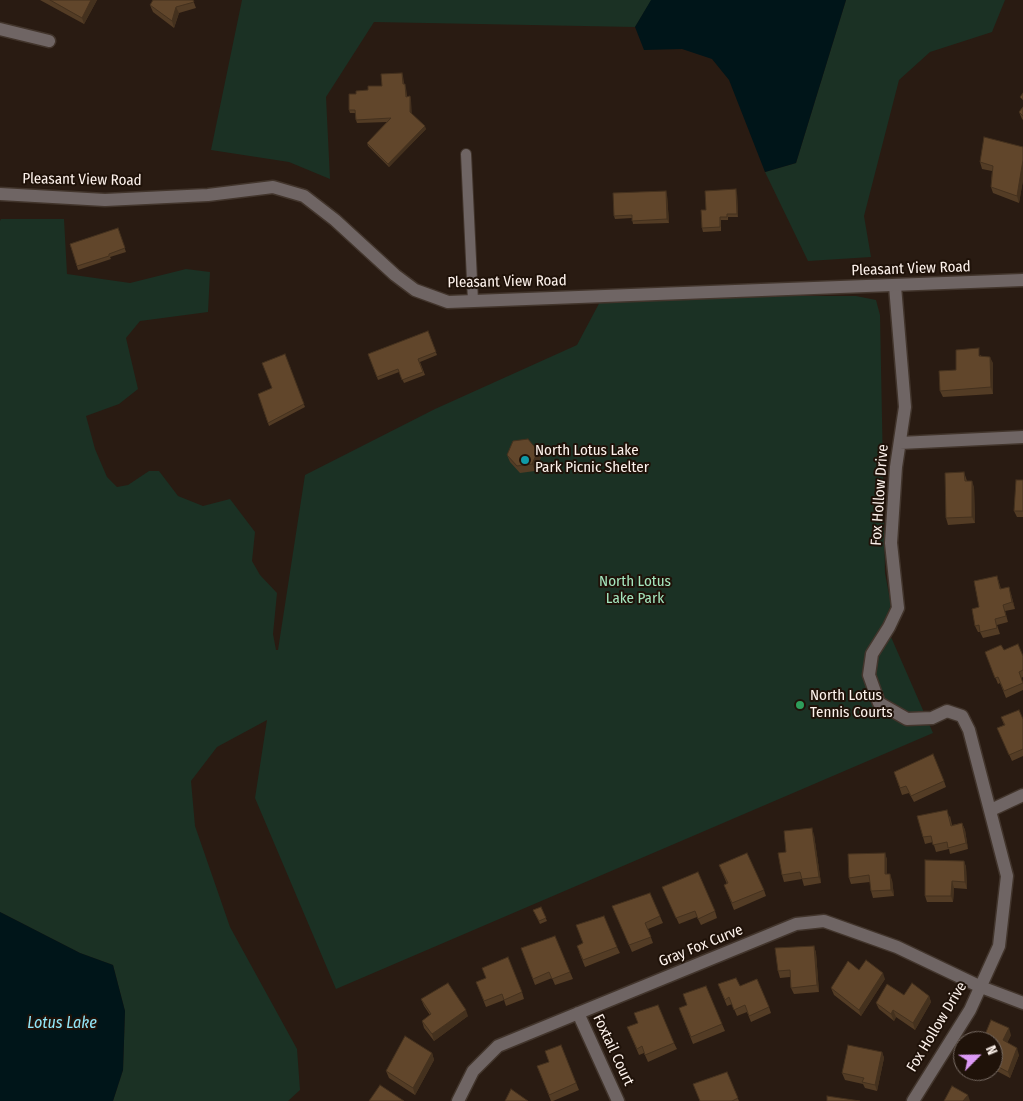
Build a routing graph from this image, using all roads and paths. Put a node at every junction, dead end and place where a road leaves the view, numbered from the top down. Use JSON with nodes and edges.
{"nodes":[{"id":1,"x":0,"y":30,"type":"edge"},
{"id":2,"x":49,"y":42,"type":"dead end"},
{"id":3,"x":466,"y":154,"type":"dead end"},
{"id":4,"x":0,"y":194,"type":"edge"},
{"id":5,"x":1023,"y":280,"type":"edge"},
{"id":6,"x":895,"y":286,"type":"junction"},
{"id":7,"x":473,"y":301,"type":"junction"},
{"id":8,"x":1023,"y":437,"type":"edge"},
{"id":9,"x":900,"y":443,"type":"junction"},
{"id":10,"x":1023,"y":795,"type":"edge"},
{"id":11,"x":991,"y":810,"type":"junction"},
{"id":12,"x":980,"y":986,"type":"junction"},
{"id":13,"x":1023,"y":1003,"type":"edge"},
{"id":14,"x":578,"y":1014,"type":"junction"},
{"id":15,"x":458,"y":1101,"type":"edge"},
{"id":16,"x":618,"y":1101,"type":"edge"},
{"id":17,"x":913,"y":1101,"type":"edge"}],
"edges":[{"from":1,"to":2,"type":"street"},
{"from":3,"to":7,"type":"lane"},
{"from":4,"to":7,"type":"street","name":"Pleasant View Road"},
{"from":5,"to":6,"type":"street","name":"Pleasant View Road"},
{"from":6,"to":7,"type":"street","name":"Pleasant View Road"},
{"from":6,"to":9,"type":"street","name":"Fox Hollow Drive"},
{"from":8,"to":9,"type":"street"},
{"from":9,"to":11,"type":"street","name":"Fox Hollow Drive"},
{"from":10,"to":11,"type":"street"},
{"from":11,"to":12,"type":"street","name":"Fox Hollow Drive"},
{"from":12,"to":13,"type":"street","name":"Gray Fox Curve"},
{"from":12,"to":14,"type":"street","name":"Gray Fox Curve"},
{"from":12,"to":17,"type":"street","name":"Fox Hollow Drive"},
{"from":14,"to":15,"type":"street","name":"Gray Fox Curve"},
{"from":14,"to":16,"type":"street","name":"Foxtail Court"}]}
